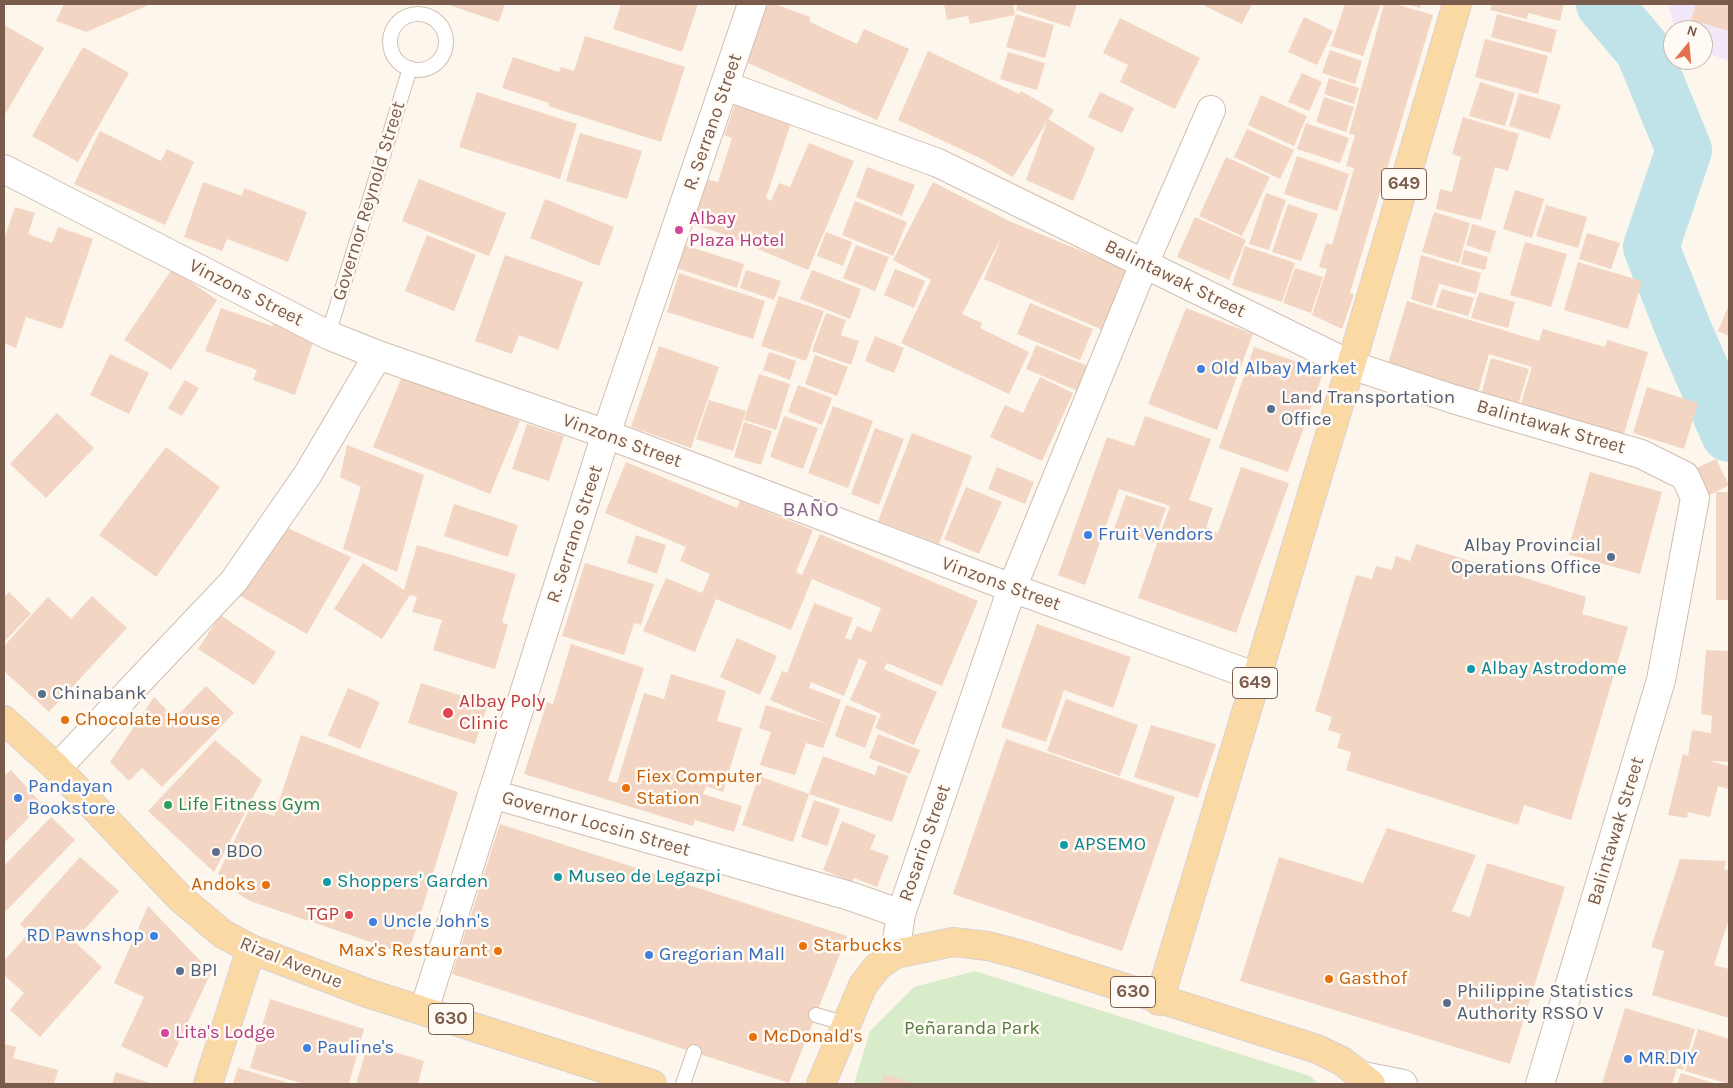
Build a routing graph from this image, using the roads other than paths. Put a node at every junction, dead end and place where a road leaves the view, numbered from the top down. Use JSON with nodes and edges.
{"nodes":[{"id":1,"x":752,"y":4,"type":"edge"},
{"id":2,"x":1457,"y":4,"type":"edge"},
{"id":3,"x":410,"y":68,"type":"junction"},
{"id":4,"x":726,"y":86,"type":"junction"},
{"id":5,"x":1211,"y":110,"type":"dead end"},
{"id":6,"x":4,"y":169,"type":"edge"},
{"id":7,"x":1144,"y":264,"type":"junction"},
{"id":8,"x":328,"y":334,"type":"junction"},
{"id":9,"x":378,"y":355,"type":"junction"},
{"id":10,"x":1351,"y":365,"type":"junction"},
{"id":11,"x":606,"y":434,"type":"junction"},
{"id":12,"x":1012,"y":588,"type":"junction"},
{"id":13,"x":1257,"y":677,"type":"junction"},
{"id":14,"x":4,"y":720,"type":"edge"},
{"id":15,"x":57,"y":768,"type":"junction"},
{"id":16,"x":492,"y":794,"type":"junction"},
{"id":17,"x":901,"y":914,"type":"junction"},
{"id":18,"x":250,"y":949,"type":"junction"},
{"id":19,"x":895,"y":954,"type":"junction"},
{"id":20,"x":1159,"y":1001,"type":"junction"},
{"id":21,"x":424,"y":1010,"type":"junction"},
{"id":22,"x":816,"y":1015,"type":"dead end"},
{"id":23,"x":846,"y":1024,"type":"junction"},
{"id":24,"x":694,"y":1052,"type":"dead end"},
{"id":25,"x":1367,"y":1080,"type":"edge"},
{"id":26,"x":208,"y":1084,"type":"edge"},
{"id":27,"x":652,"y":1084,"type":"edge"},
{"id":28,"x":682,"y":1084,"type":"edge"},
{"id":29,"x":821,"y":1084,"type":"edge"},
{"id":30,"x":1402,"y":1084,"type":"edge"},
{"id":31,"x":1540,"y":1084,"type":"edge"}],
"edges":[{"from":1,"to":4,"type":"street","name":"R. Serrano Street"},
{"from":2,"to":10,"type":"main road","number":"649"},
{"from":3,"to":3,"type":"lane"},
{"from":3,"to":8,"type":"lane","name":"Governor Reynold Street"},
{"from":4,"to":7,"type":"street","name":"Balintawak Street"},
{"from":4,"to":11,"type":"street","name":"R. Serrano Street"},
{"from":5,"to":7,"type":"street","name":"Rosario Street"},
{"from":6,"to":8,"type":"street","name":"Vinzons Street"},
{"from":7,"to":10,"type":"street","name":"Balintawak Street"},
{"from":7,"to":12,"type":"street","name":"Rosario Street"},
{"from":8,"to":9,"type":"street","name":"Vinzons Street"},
{"from":9,"to":11,"type":"street","name":"Vinzons Street"},
{"from":9,"to":15,"type":"street"},
{"from":10,"to":13,"type":"main road","number":"649"},
{"from":10,"to":31,"type":"street","name":"Balintawak Street"},
{"from":11,"to":12,"type":"street","name":"Vinzons Street"},
{"from":11,"to":16,"type":"street","name":"R. Serrano Street"},
{"from":12,"to":13,"type":"street","name":"Vinzons Street"},
{"from":12,"to":17,"type":"street","name":"Rosario Street"},
{"from":13,"to":20,"type":"main road","number":"649"},
{"from":14,"to":15,"type":"main road","name":"Rizal Avenue","number":"630"},
{"from":15,"to":18,"type":"main road","name":"Rizal Avenue","number":"630"},
{"from":16,"to":17,"type":"street","name":"Governor Locsin Street"},
{"from":16,"to":21,"type":"street","name":"R. Serrano Street"},
{"from":17,"to":19,"type":"street","name":"Rosario Street"},
{"from":18,"to":21,"type":"main road","name":"Rizal Avenue","number":"630"},
{"from":18,"to":26,"type":"main road"},
{"from":19,"to":20,"type":"main road","number":"630"},
{"from":19,"to":23,"type":"main road","number":"630"},
{"from":20,"to":25,"type":"main road","number":"630"},
{"from":21,"to":27,"type":"main road","name":"Rizal Avenue","number":"630"},
{"from":22,"to":23,"type":"lane"},
{"from":23,"to":29,"type":"main road","number":"630"},
{"from":24,"to":28,"type":"lane"},
{"from":25,"to":30,"type":"street"}]}
